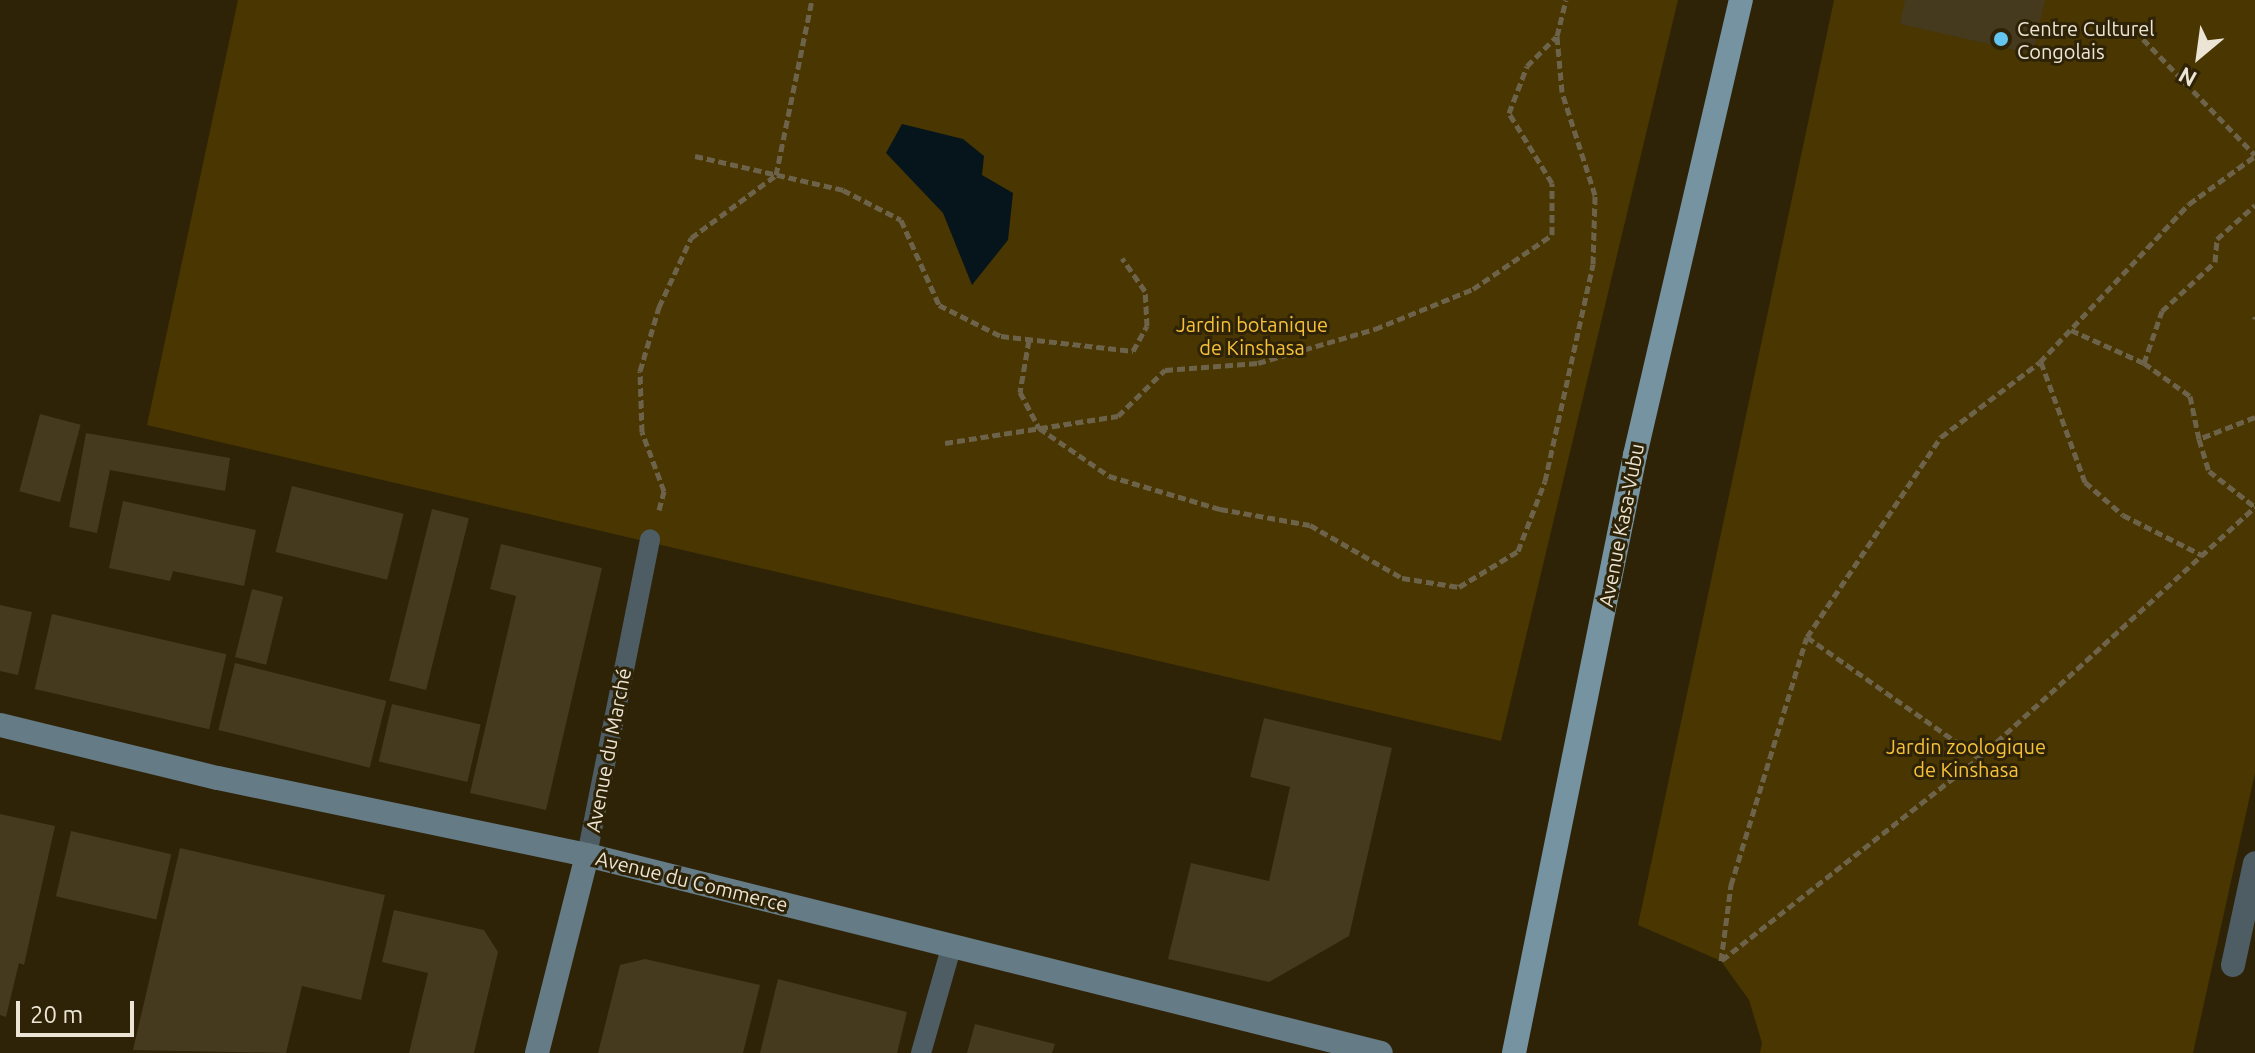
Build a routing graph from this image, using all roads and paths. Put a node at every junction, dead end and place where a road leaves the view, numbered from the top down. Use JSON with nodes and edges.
{"nodes":[{"id":1,"x":812,"y":0,"type":"edge"},
{"id":2,"x":1566,"y":0,"type":"edge"},
{"id":3,"x":1741,"y":0,"type":"edge"},
{"id":4,"x":1557,"y":36,"type":"junction"},
{"id":5,"x":2143,"y":39,"type":"dead end"},
{"id":6,"x":695,"y":156,"type":"dead end"},
{"id":7,"x":2255,"y":156,"type":"edge"},
{"id":8,"x":776,"y":175,"type":"junction"},
{"id":9,"x":2255,"y":205,"type":"edge"},
{"id":10,"x":1122,"y":258,"type":"dead end"},
{"id":11,"x":2071,"y":330,"type":"junction"},
{"id":12,"x":1029,"y":340,"type":"junction"},
{"id":13,"x":2040,"y":362,"type":"junction"},
{"id":14,"x":2144,"y":363,"type":"junction"},
{"id":15,"x":2255,"y":417,"type":"edge"},
{"id":16,"x":1039,"y":428,"type":"junction"},
{"id":17,"x":2199,"y":439,"type":"junction"},
{"id":18,"x":945,"y":443,"type":"dead end"},
{"id":19,"x":2255,"y":507,"type":"edge"},
{"id":20,"x":650,"y":539,"type":"joint"},
{"id":21,"x":2202,"y":555,"type":"junction"},
{"id":22,"x":1807,"y":637,"type":"junction"},
{"id":23,"x":0,"y":725,"type":"edge"},
{"id":24,"x":1979,"y":758,"type":"junction"},
{"id":25,"x":587,"y":855,"type":"junction"},
{"id":26,"x":2255,"y":863,"type":"edge"},
{"id":27,"x":952,"y":945,"type":"junction"},
{"id":28,"x":2233,"y":965,"type":"dead end"},
{"id":29,"x":537,"y":1053,"type":"edge"},
{"id":30,"x":921,"y":1053,"type":"edge"},
{"id":31,"x":1381,"y":1053,"type":"edge"},
{"id":32,"x":1514,"y":1053,"type":"edge"}],
"edges":[{"from":1,"to":8,"type":"path"},
{"from":2,"to":4,"type":"path"},
{"from":3,"to":32,"type":"main road","name":"Avenue Kasa-Vubu"},
{"from":4,"to":16,"type":"path"},
{"from":4,"to":16,"type":"path"},
{"from":5,"to":7,"type":"path"},
{"from":6,"to":8,"type":"path"},
{"from":7,"to":11,"type":"path"},
{"from":8,"to":12,"type":"path"},
{"from":8,"to":20,"type":"path"},
{"from":9,"to":14,"type":"path"},
{"from":10,"to":12,"type":"path"},
{"from":11,"to":13,"type":"path"},
{"from":11,"to":14,"type":"path"},
{"from":12,"to":16,"type":"path"},
{"from":13,"to":21,"type":"path"},
{"from":13,"to":22,"type":"path"},
{"from":14,"to":17,"type":"path"},
{"from":15,"to":17,"type":"path"},
{"from":16,"to":18,"type":"path"},
{"from":17,"to":19,"type":"path"},
{"from":19,"to":21,"type":"path"},
{"from":20,"to":25,"type":"lane","name":"Avenue du Marché"},
{"from":21,"to":24,"type":"path"},
{"from":22,"to":24,"type":"path"},
{"from":22,"to":24,"type":"path"},
{"from":23,"to":25,"type":"street","name":"Avenue du Commerce"},
{"from":25,"to":27,"type":"street","name":"Avenue du Commerce"},
{"from":25,"to":29,"type":"street","name":"Avenue du Marché"},
{"from":26,"to":28,"type":"street"},
{"from":27,"to":30,"type":"lane"},
{"from":27,"to":31,"type":"street","name":"Avenue du Commerce"}]}
